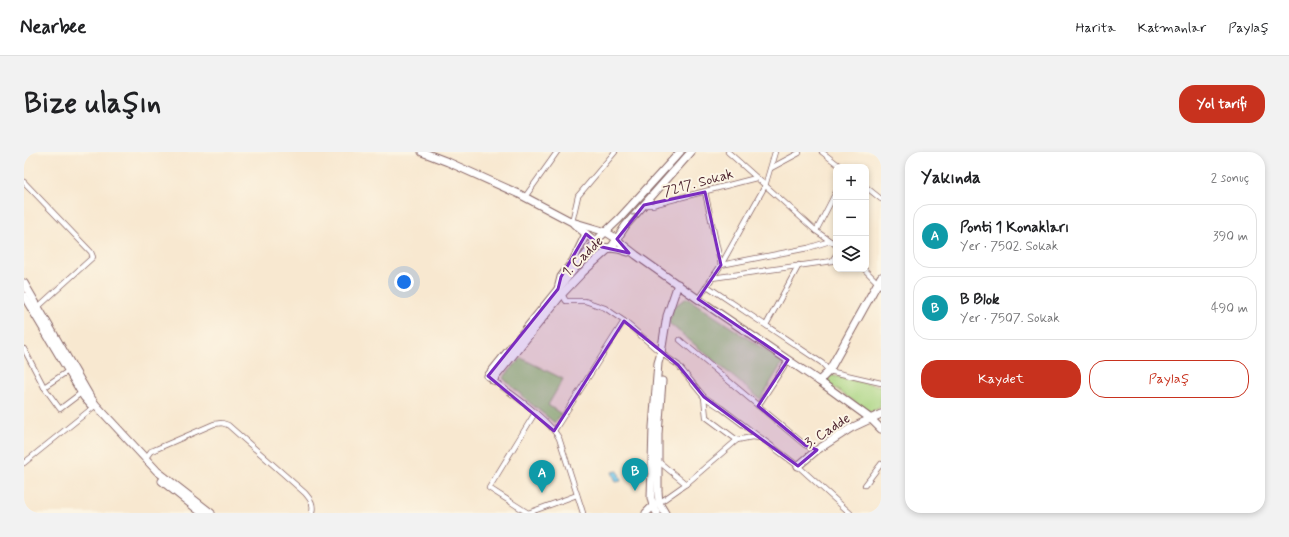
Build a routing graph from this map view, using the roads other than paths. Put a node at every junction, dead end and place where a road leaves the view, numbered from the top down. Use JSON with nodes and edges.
{"nodes":[{"id":1,"x":422,"y":152,"type":"edge"},
{"id":2,"x":557,"y":152,"type":"edge"},
{"id":3,"x":615,"y":152,"type":"edge"},
{"id":4,"x":680,"y":152,"type":"edge"},
{"id":5,"x":691,"y":152,"type":"edge"},
{"id":6,"x":728,"y":152,"type":"edge"},
{"id":7,"x":775,"y":152,"type":"edge"},
{"id":8,"x":799,"y":152,"type":"edge"},
{"id":9,"x":822,"y":152,"type":"edge"},
{"id":10,"x":837,"y":164,"type":"edge"},
{"id":11,"x":771,"y":168,"type":"junction"},
{"id":12,"x":756,"y":178,"type":"junction"},
{"id":13,"x":24,"y":182,"type":"edge"},
{"id":14,"x":765,"y":186,"type":"junction"},
{"id":15,"x":869,"y":189,"type":"edge"},
{"id":16,"x":705,"y":192,"type":"junction"},
{"id":17,"x":525,"y":197,"type":"junction"},
{"id":18,"x":833,"y":198,"type":"edge"},
{"id":19,"x":881,"y":199,"type":"edge"},
{"id":20,"x":644,"y":205,"type":"junction"},
{"id":21,"x":572,"y":222,"type":"junction"},
{"id":22,"x":816,"y":231,"type":"junction"},
{"id":23,"x":606,"y":232,"type":"junction"},
{"id":24,"x":586,"y":234,"type":"junction"},
{"id":25,"x":617,"y":239,"type":"junction"},
{"id":26,"x":830,"y":241,"type":"junction"},
{"id":27,"x":597,"y":242,"type":"junction"},
{"id":28,"x":833,"y":243,"type":"edge"},
{"id":29,"x":609,"y":248,"type":"junction"},
{"id":30,"x":636,"y":255,"type":"junction"},
{"id":31,"x":833,"y":260,"type":"edge"},
{"id":32,"x":721,"y":265,"type":"junction"},
{"id":33,"x":799,"y":265,"type":"junction"},
{"id":34,"x":868,"y":272,"type":"edge"},
{"id":35,"x":712,"y":278,"type":"junction"},
{"id":36,"x":880,"y":282,"type":"edge"},
{"id":37,"x":24,"y":283,"type":"edge"},
{"id":38,"x":678,"y":284,"type":"junction"},
{"id":39,"x":707,"y":286,"type":"junction"},
{"id":40,"x":560,"y":292,"type":"junction"},
{"id":41,"x":698,"y":299,"type":"junction"},
{"id":42,"x":25,"y":301,"type":"edge"},
{"id":43,"x":38,"y":307,"type":"junction"},
{"id":44,"x":624,"y":321,"type":"junction"},
{"id":45,"x":766,"y":325,"type":"junction"},
{"id":46,"x":680,"y":340,"type":"dead end"},
{"id":47,"x":24,"y":349,"type":"edge"},
{"id":48,"x":662,"y":353,"type":"junction"},
{"id":49,"x":788,"y":360,"type":"junction"},
{"id":50,"x":68,"y":371,"type":"junction"},
{"id":51,"x":828,"y":371,"type":"junction"},
{"id":52,"x":491,"y":378,"type":"joint"},
{"id":53,"x":819,"y":381,"type":"junction"},
{"id":54,"x":881,"y":383,"type":"edge"},
{"id":55,"x":44,"y":387,"type":"junction"},
{"id":56,"x":81,"y":393,"type":"junction"},
{"id":57,"x":704,"y":397,"type":"junction"},
{"id":58,"x":758,"y":406,"type":"junction"},
{"id":59,"x":95,"y":407,"type":"junction"},
{"id":60,"x":881,"y":410,"type":"edge"},
{"id":61,"x":535,"y":413,"type":"junction"},
{"id":62,"x":881,"y":414,"type":"edge"},
{"id":63,"x":871,"y":419,"type":"junction"},
{"id":64,"x":881,"y":429,"type":"edge"},
{"id":65,"x":554,"y":431,"type":"junction"},
{"id":66,"x":761,"y":438,"type":"junction"},
{"id":67,"x":737,"y":440,"type":"junction"},
{"id":68,"x":817,"y":450,"type":"junction"},
{"id":69,"x":146,"y":459,"type":"junction"},
{"id":70,"x":658,"y":461,"type":"junction"},
{"id":71,"x":24,"y":463,"type":"edge"},
{"id":72,"x":881,"y":464,"type":"edge"},
{"id":73,"x":798,"y":466,"type":"junction"},
{"id":74,"x":686,"y":484,"type":"junction"},
{"id":75,"x":865,"y":485,"type":"dead end"},
{"id":76,"x":577,"y":495,"type":"junction"},
{"id":77,"x":656,"y":504,"type":"junction"},
{"id":78,"x":202,"y":513,"type":"edge"},
{"id":79,"x":211,"y":513,"type":"edge"},
{"id":80,"x":312,"y":513,"type":"edge"},
{"id":81,"x":528,"y":513,"type":"edge"},
{"id":82,"x":583,"y":513,"type":"edge"},
{"id":83,"x":646,"y":513,"type":"edge"},
{"id":84,"x":657,"y":513,"type":"edge"},
{"id":85,"x":665,"y":513,"type":"edge"},
{"id":86,"x":850,"y":513,"type":"edge"}],
"edges":[{"from":1,"to":17,"type":"street"},
{"from":2,"to":17,"type":"street"},
{"from":3,"to":21,"type":"street"},
{"from":4,"to":23,"type":"street","name":"1. Cadde"},
{"from":5,"to":20,"type":"street","name":"1. Cadde"},
{"from":6,"to":12,"type":"street"},
{"from":7,"to":11,"type":"street"},
{"from":8,"to":11,"type":"street"},
{"from":9,"to":10,"type":"street"},
{"from":11,"to":14,"type":"street"},
{"from":12,"to":14,"type":"street"},
{"from":12,"to":16,"type":"street","name":"7217. Sokak"},
{"from":13,"to":43,"type":"street"},
{"from":14,"to":22,"type":"street"},
{"from":14,"to":32,"type":"street"},
{"from":15,"to":19,"type":"street"},
{"from":16,"to":20,"type":"street","name":"7217. Sokak"},
{"from":16,"to":32,"type":"street"},
{"from":17,"to":21,"type":"street"},
{"from":18,"to":22,"type":"street"},
{"from":25,"to":20,"type":"street","name":"1. Cadde","one_way":true},
{"from":21,"to":23,"type":"street"},
{"from":21,"to":24,"type":"street"},
{"from":22,"to":26,"type":"street"},
{"from":23,"to":25,"type":"street"},
{"from":23,"to":27,"type":"street","name":"1. Cadde"},
{"from":24,"to":27,"type":"street"},
{"from":24,"to":40,"type":"street"},
{"from":25,"to":29,"type":"street","name":"1. Cadde"},
{"from":25,"to":30,"type":"street"},
{"from":26,"to":28,"type":"street"},
{"from":26,"to":32,"type":"street"},
{"from":27,"to":29,"type":"street"},
{"from":27,"to":40,"type":"street","name":"1. Cadde"},
{"from":29,"to":30,"type":"street"},
{"from":29,"to":40,"type":"street","name":"1. Cadde"},
{"from":30,"to":38,"type":"street"},
{"from":31,"to":33,"type":"street"},
{"from":32,"to":35,"type":"street"},
{"from":33,"to":35,"type":"street"},
{"from":33,"to":45,"type":"street"},
{"from":34,"to":36,"type":"street"},
{"from":35,"to":39,"type":"street"},
{"from":36,"to":51,"type":"street"},
{"from":37,"to":43,"type":"street"},
{"from":38,"to":41,"type":"street"},
{"from":38,"to":48,"type":"street"},
{"from":39,"to":41,"type":"street"},
{"from":39,"to":45,"type":"street"},
{"from":40,"to":44,"type":"street"},
{"from":40,"to":52,"type":"street","name":"1. Cadde"},
{"from":41,"to":49,"type":"street"},
{"from":42,"to":50,"type":"street"},
{"from":43,"to":59,"type":"street"},
{"from":44,"to":48,"type":"street"},
{"from":44,"to":65,"type":"street"},
{"from":45,"to":51,"type":"street"},
{"from":46,"to":58,"type":"street"},
{"from":47,"to":55,"type":"street"},
{"from":48,"to":57,"type":"street"},
{"from":48,"to":70,"type":"street"},
{"from":48,"to":77,"type":"street"},
{"from":49,"to":53,"type":"street"},
{"from":49,"to":58,"type":"street"},
{"from":50,"to":55,"type":"street"},
{"from":50,"to":56,"type":"street"},
{"from":51,"to":53,"type":"street"},
{"from":51,"to":54,"type":"street"},
{"from":52,"to":61,"type":"street"},
{"from":53,"to":63,"type":"street"},
{"from":55,"to":56,"type":"street"},
{"from":56,"to":59,"type":"street"},
{"from":57,"to":66,"type":"street"},
{"from":57,"to":67,"type":"street"},
{"from":58,"to":68,"type":"street"},
{"from":59,"to":69,"type":"street"},
{"from":59,"to":71,"type":"street"},
{"from":59,"to":78,"type":"street"},
{"from":60,"to":63,"type":"street","name":"3. Cadde"},
{"from":61,"to":65,"type":"street"},
{"from":61,"to":81,"type":"street"},
{"from":62,"to":63,"type":"street","name":"3. Cadde"},
{"from":63,"to":64,"type":"street"},
{"from":63,"to":68,"type":"street","name":"3. Cadde"},
{"from":65,"to":76,"type":"street"},
{"from":66,"to":67,"type":"street"},
{"from":66,"to":73,"type":"street"},
{"from":67,"to":74,"type":"street"},
{"from":68,"to":73,"type":"street","name":"3. Cadde"},
{"from":69,"to":79,"type":"street"},
{"from":69,"to":80,"type":"street"},
{"from":70,"to":74,"type":"street"},
{"from":70,"to":77,"type":"street"},
{"from":72,"to":75,"type":"street"},
{"from":73,"to":86,"type":"street"},
{"from":74,"to":77,"type":"street"},
{"from":76,"to":81,"type":"street"},
{"from":76,"to":82,"type":"street"},
{"from":77,"to":83,"type":"street"},
{"from":77,"to":84,"type":"street"},
{"from":77,"to":85,"type":"street"}]}
